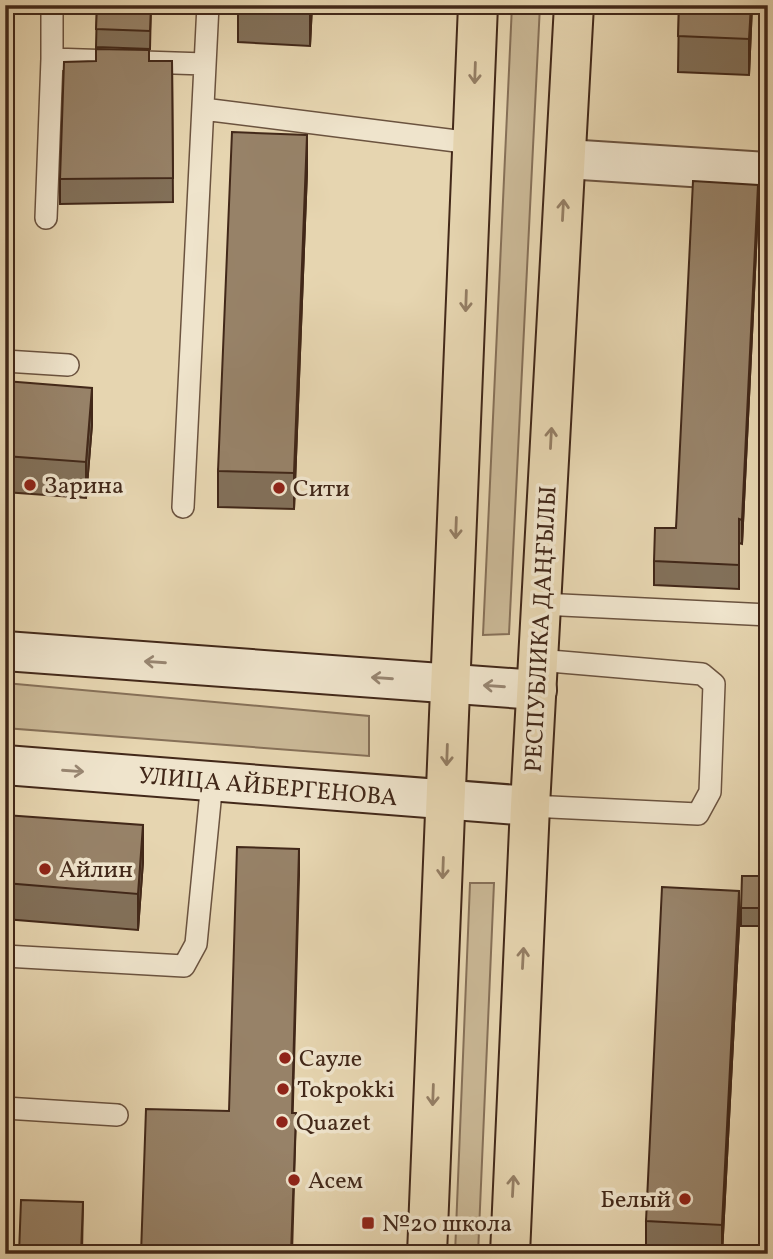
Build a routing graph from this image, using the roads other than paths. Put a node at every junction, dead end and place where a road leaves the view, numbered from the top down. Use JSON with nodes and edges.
{"nodes":[{"id":1,"x":52,"y":5,"type":"edge"},
{"id":2,"x":208,"y":5,"type":"edge"},
{"id":3,"x":478,"y":5,"type":"edge"},
{"id":4,"x":574,"y":5,"type":"edge"},
{"id":5,"x":52,"y":59,"type":"junction"},
{"id":6,"x":205,"y":64,"type":"junction"},
{"id":7,"x":203,"y":109,"type":"junction"},
{"id":8,"x":472,"y":143,"type":"junction"},
{"id":9,"x":566,"y":159,"type":"junction"},
{"id":10,"x":768,"y":172,"type":"edge"},
{"id":11,"x":46,"y":218,"type":"dead end"},
{"id":12,"x":5,"y":361,"type":"edge"},
{"id":13,"x":68,"y":365,"type":"dead end"},
{"id":14,"x":183,"y":507,"type":"dead end"},
{"id":15,"x":541,"y":604,"type":"junction"},
{"id":16,"x":768,"y":615,"type":"edge"},
{"id":17,"x":5,"y":651,"type":"edge"},
{"id":18,"x":538,"y":675,"type":"junction"},
{"id":19,"x":450,"y":683,"type":"junction"},
{"id":20,"x":5,"y":765,"type":"edge"},
{"id":21,"x":212,"y":782,"type":"junction"},
{"id":22,"x":446,"y":800,"type":"junction"},
{"id":23,"x":530,"y":806,"type":"junction"},
{"id":24,"x":5,"y":956,"type":"edge"},
{"id":25,"x":5,"y":1108,"type":"edge"},
{"id":26,"x":117,"y":1115,"type":"dead end"},
{"id":27,"x":427,"y":1254,"type":"edge"},
{"id":28,"x":510,"y":1254,"type":"edge"}],
"edges":[{"from":1,"to":5,"type":"lane"},
{"from":2,"to":6,"type":"lane"},
{"from":3,"to":8,"type":"main road","one_way":true},
{"from":4,"to":9,"type":"main road","name":"РЕСПУБЛИКА ДАҢҒЫЛЫ"},
{"from":5,"to":6,"type":"lane"},
{"from":5,"to":11,"type":"lane"},
{"from":6,"to":7,"type":"lane"},
{"from":7,"to":8,"type":"lane"},
{"from":7,"to":14,"type":"lane"},
{"from":8,"to":19,"type":"main road","one_way":true},
{"from":9,"to":10,"type":"street"},
{"from":15,"to":9,"type":"main road","name":"РЕСПУБЛИКА ДАҢҒЫЛЫ","one_way":true},
{"from":12,"to":13,"type":"lane"},
{"from":15,"to":16,"type":"lane"},
{"from":15,"to":18,"type":"main road","name":"РЕСПУБЛИКА ДАҢҒЫЛЫ"},
{"from":19,"to":17,"type":"street","one_way":true},
{"from":18,"to":19,"type":"street","one_way":true},
{"from":18,"to":23,"type":"main road","name":"РЕСПУБЛИКА ДАҢҒЫЛЫ"},
{"from":18,"to":23,"type":"lane"},
{"from":19,"to":22,"type":"main road","one_way":true},
{"from":20,"to":21,"type":"street","name":"УЛИЦА АЙБЕРГЕНОВА","one_way":true},
{"from":21,"to":22,"type":"street","name":"УЛИЦА АЙБЕРГЕНОВА"},
{"from":21,"to":24,"type":"lane"},
{"from":22,"to":23,"type":"street","name":"УЛИЦА АЙБЕРГЕНОВА"},
{"from":22,"to":27,"type":"main road","one_way":true},
{"from":28,"to":23,"type":"main road","name":"РЕСПУБЛИКА ДАҢҒЫЛЫ","one_way":true},
{"from":25,"to":26,"type":"lane"}]}
